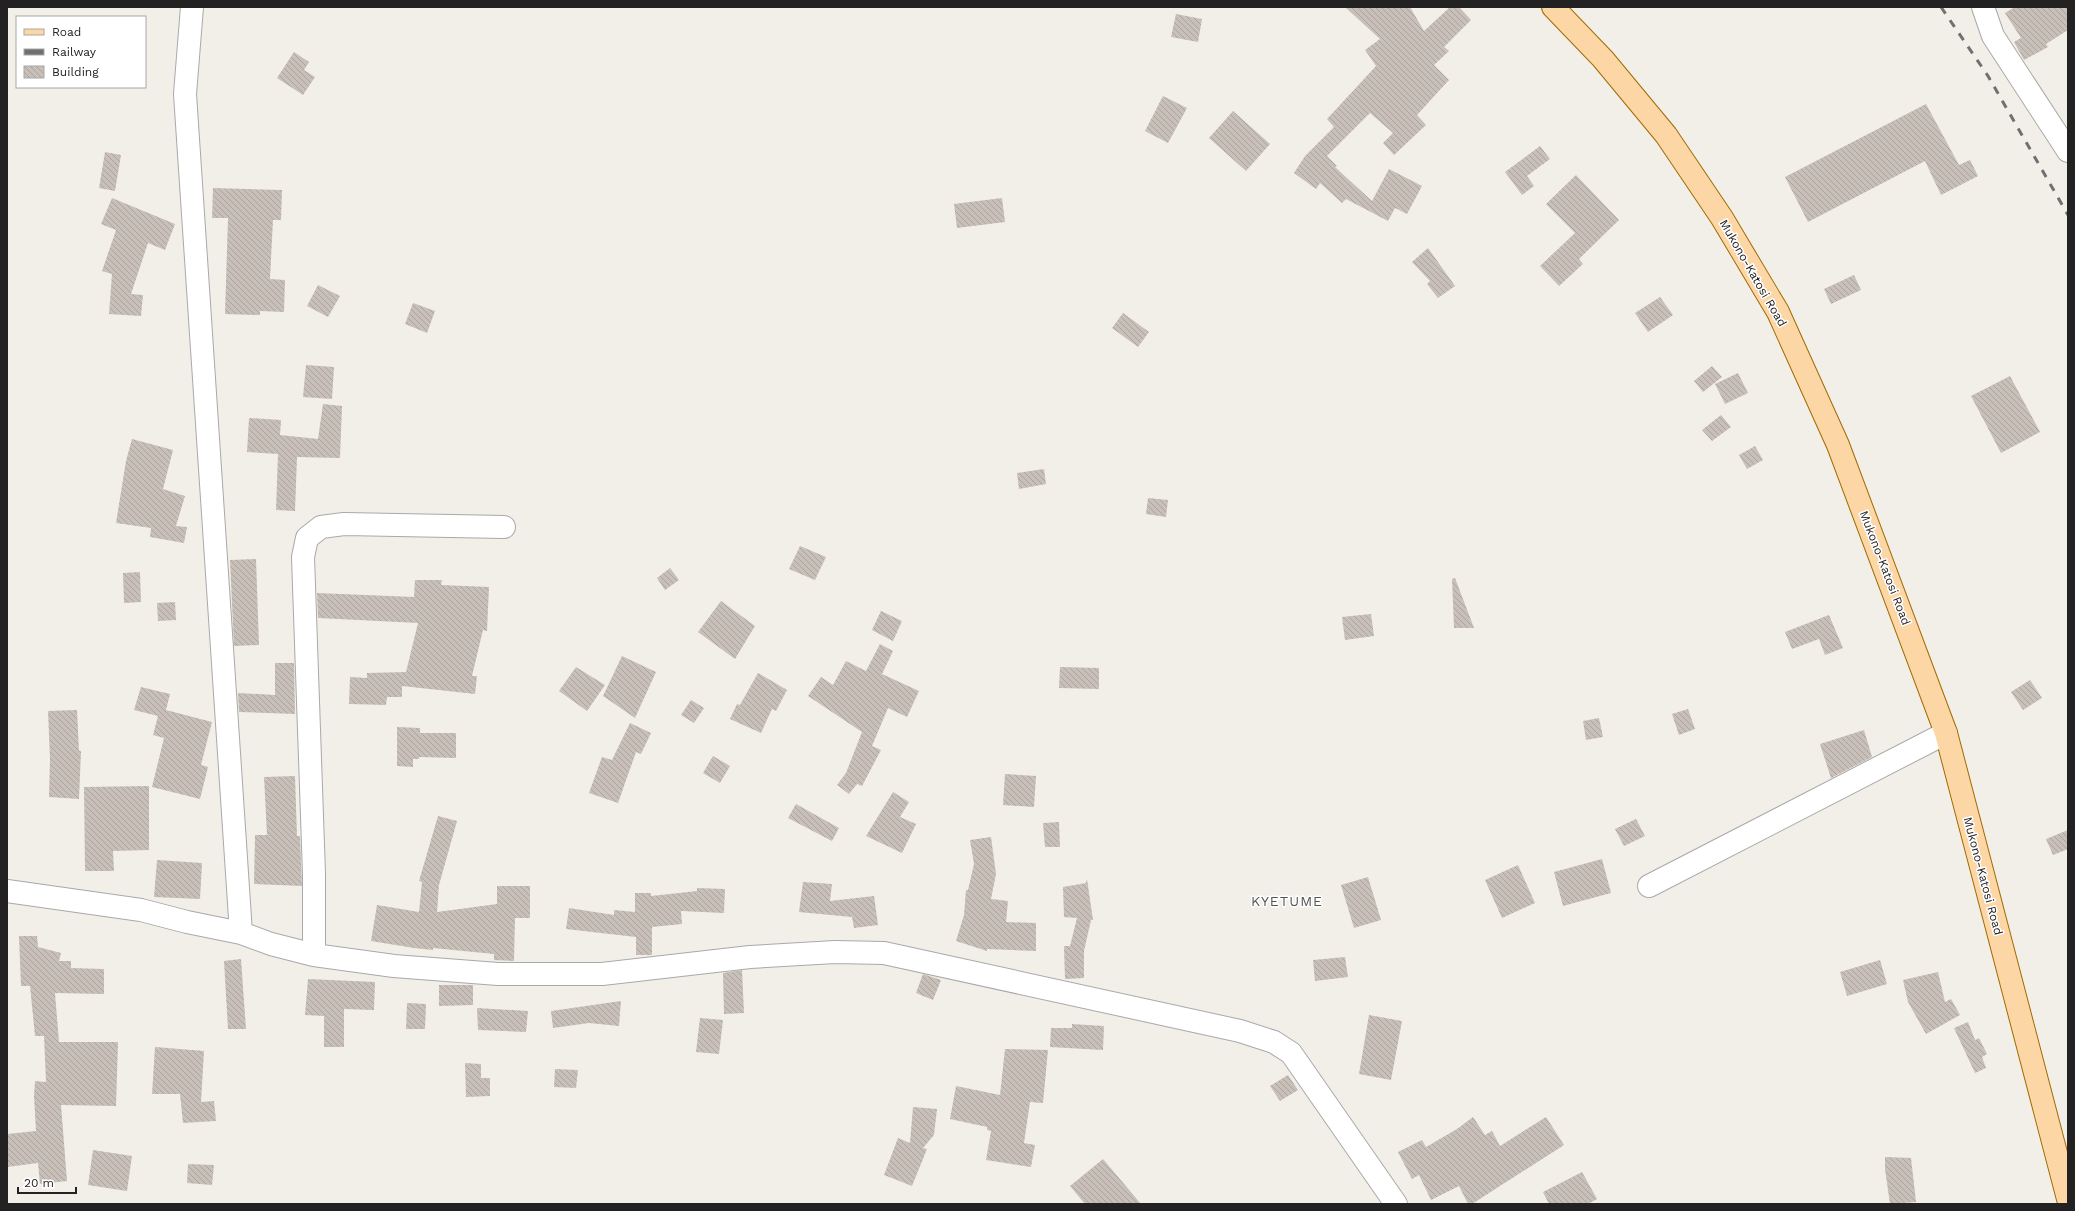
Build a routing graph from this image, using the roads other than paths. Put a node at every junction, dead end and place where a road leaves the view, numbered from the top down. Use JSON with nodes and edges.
{"nodes":[{"id":1,"x":192,"y":7,"type":"edge"},
{"id":2,"x":1553,"y":7,"type":"edge"},
{"id":3,"x":1983,"y":7,"type":"edge"},
{"id":4,"x":2068,"y":151,"type":"edge"},
{"id":5,"x":504,"y":527,"type":"dead end"},
{"id":6,"x":1946,"y":733,"type":"junction"},
{"id":7,"x":1649,"y":886,"type":"dead end"},
{"id":8,"x":7,"y":892,"type":"edge"},
{"id":9,"x":241,"y":933,"type":"junction"},
{"id":10,"x":314,"y":955,"type":"junction"},
{"id":11,"x":2068,"y":1199,"type":"edge"},
{"id":12,"x":1396,"y":1204,"type":"edge"}],
"edges":[{"from":1,"to":9,"type":"street"},
{"from":2,"to":6,"type":"main road","name":"Mukono-Katosi Road"},
{"from":3,"to":4,"type":"street"},
{"from":5,"to":10,"type":"street"},
{"from":6,"to":7,"type":"street"},
{"from":6,"to":11,"type":"main road","name":"Mukono-Katosi Road"},
{"from":8,"to":9,"type":"street"},
{"from":9,"to":10,"type":"street"},
{"from":10,"to":12,"type":"street"}]}
